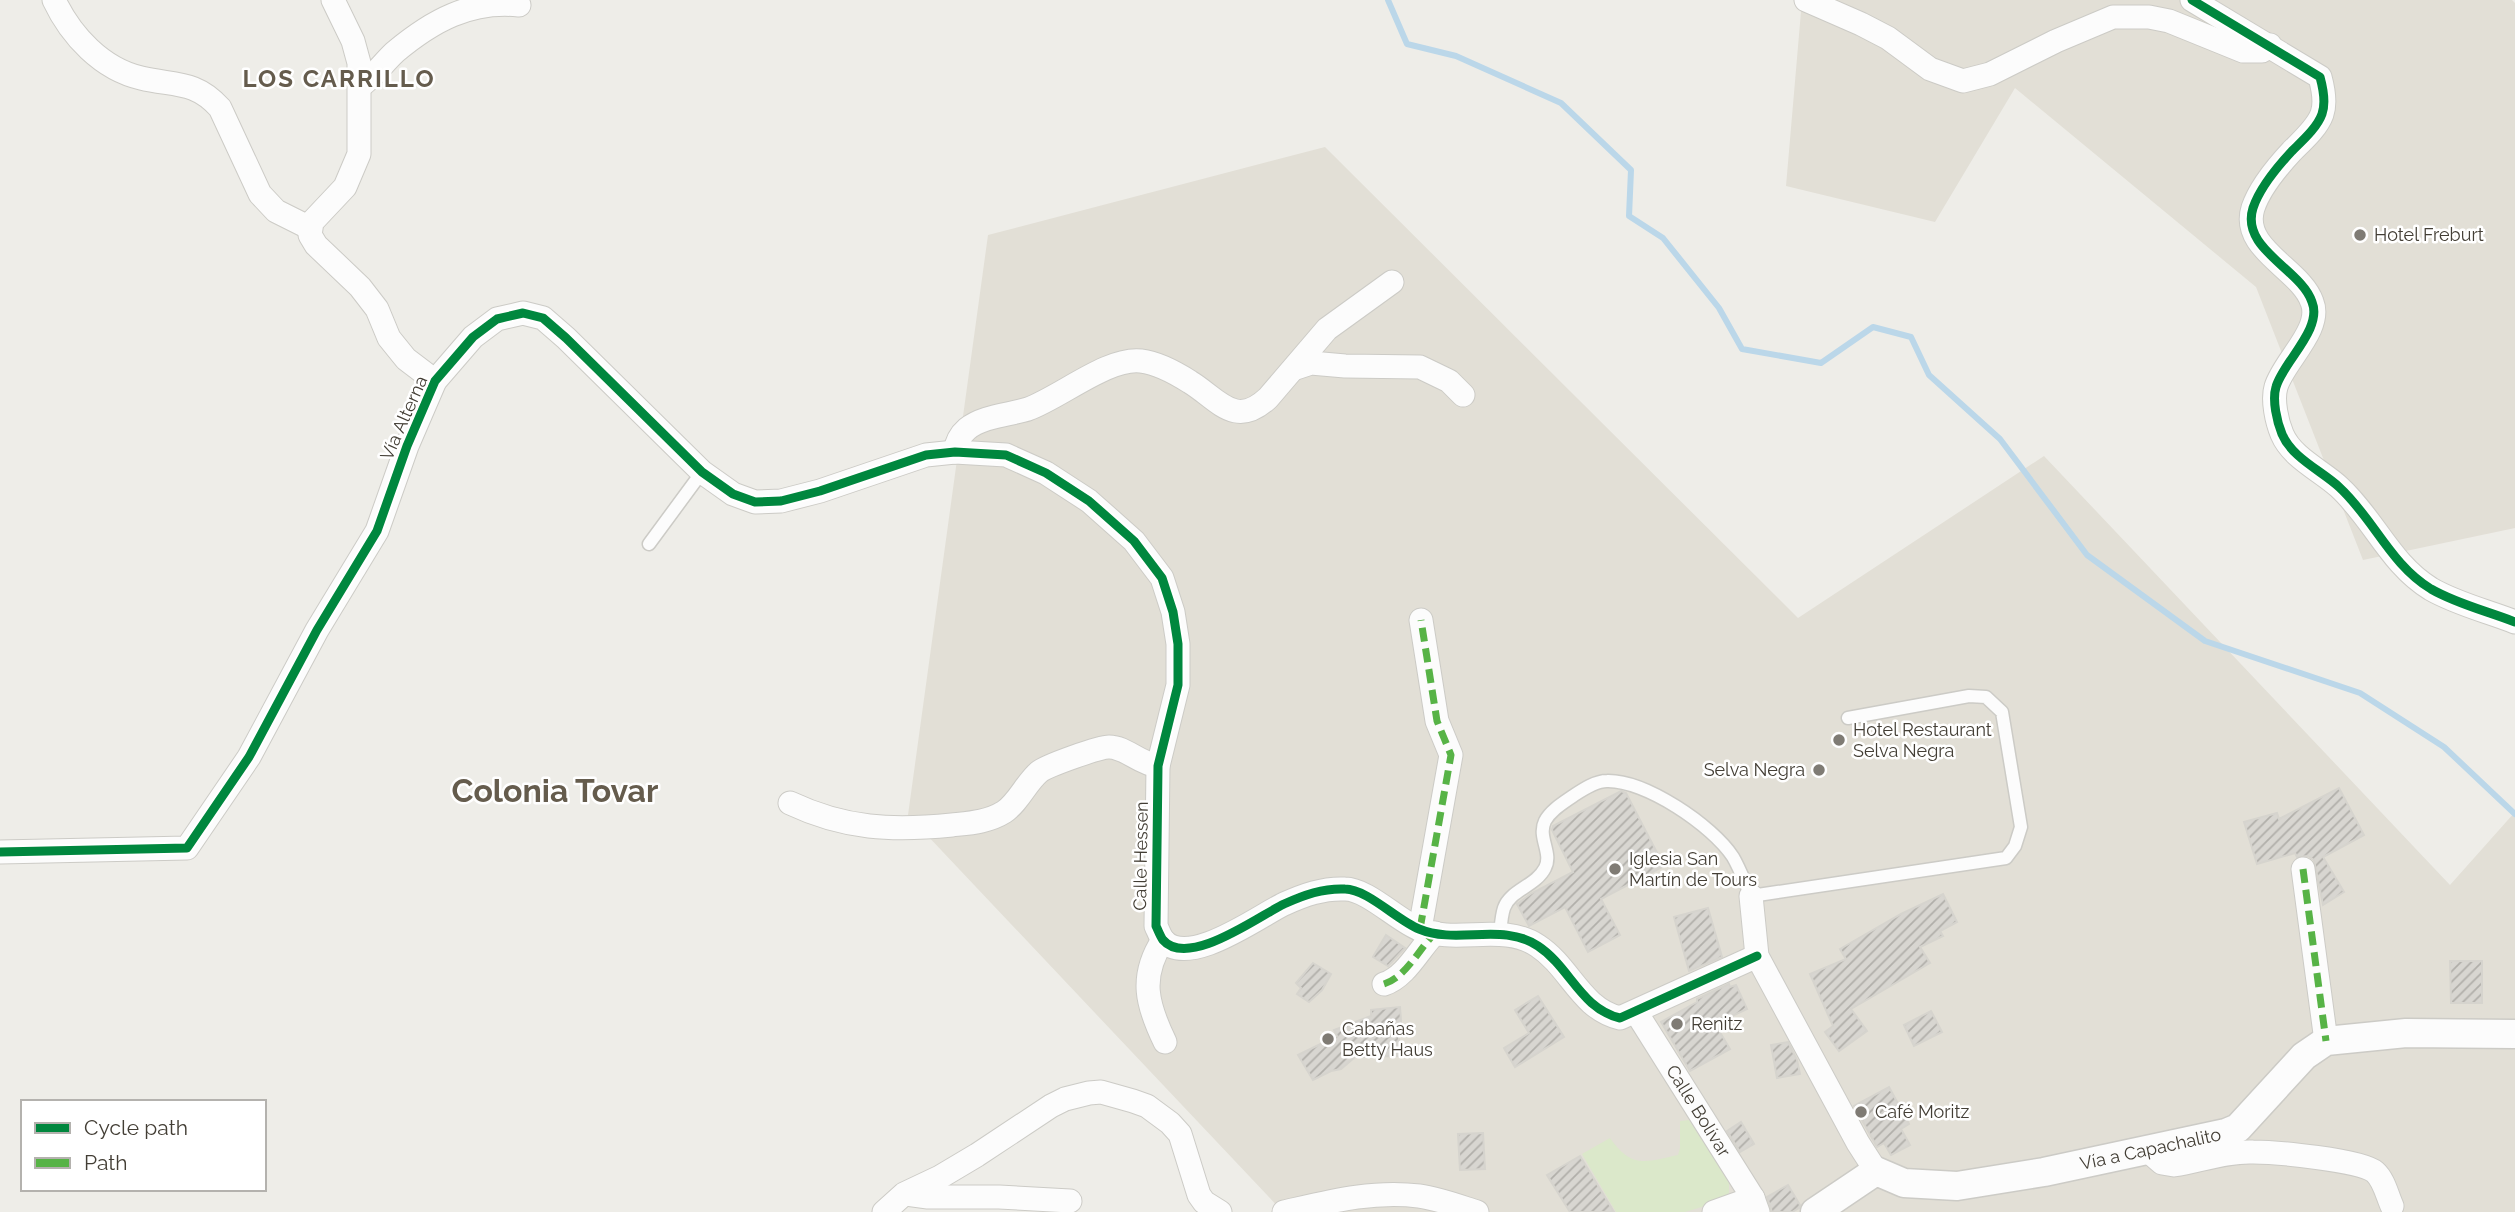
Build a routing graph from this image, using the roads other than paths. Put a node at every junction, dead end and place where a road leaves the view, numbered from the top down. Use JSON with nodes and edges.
{"nodes":[{"id":1,"x":54,"y":0,"type":"edge"},
{"id":2,"x":333,"y":0,"type":"edge"},
{"id":3,"x":1806,"y":0,"type":"edge"},
{"id":4,"x":2192,"y":0,"type":"edge"},
{"id":5,"x":519,"y":5,"type":"dead end"},
{"id":6,"x":2270,"y":45,"type":"junction"},
{"id":7,"x":360,"y":86,"type":"junction"},
{"id":8,"x":310,"y":228,"type":"junction"},
{"id":9,"x":1392,"y":282,"type":"dead end"},
{"id":10,"x":1296,"y":368,"type":"junction"},
{"id":11,"x":435,"y":381,"type":"junction"},
{"id":12,"x":1463,"y":395,"type":"dead end"},
{"id":13,"x":955,"y":453,"type":"junction"},
{"id":14,"x":702,"y":472,"type":"junction"},
{"id":15,"x":649,"y":544,"type":"dead end"},
{"id":16,"x":1421,"y":620,"type":"dead end"},
{"id":17,"x":2515,"y":622,"type":"edge"},
{"id":18,"x":1848,"y":718,"type":"dead end"},
{"id":19,"x":1158,"y":766,"type":"junction"},
{"id":20,"x":790,"y":803,"type":"dead end"},
{"id":21,"x":0,"y":852,"type":"edge"},
{"id":22,"x":2303,"y":869,"type":"dead end"},
{"id":23,"x":1751,"y":896,"type":"junction"},
{"id":24,"x":1427,"y":931,"type":"junction"},
{"id":25,"x":1500,"y":935,"type":"junction"},
{"id":26,"x":1163,"y":940,"type":"junction"},
{"id":27,"x":1757,"y":956,"type":"junction"},
{"id":28,"x":1384,"y":984,"type":"dead end"},
{"id":29,"x":1636,"y":1012,"type":"junction"},
{"id":30,"x":2515,"y":1034,"type":"edge"},
{"id":31,"x":2326,"y":1041,"type":"junction"},
{"id":32,"x":1165,"y":1042,"type":"dead end"},
{"id":33,"x":2147,"y":1150,"type":"junction"},
{"id":34,"x":1876,"y":1171,"type":"junction"},
{"id":35,"x":904,"y":1194,"type":"junction"},
{"id":36,"x":1070,"y":1201,"type":"dead end"},
{"id":37,"x":1756,"y":1205,"type":"edge"},
{"id":38,"x":2392,"y":1206,"type":"dead end"},
{"id":39,"x":884,"y":1212,"type":"edge"},
{"id":40,"x":1220,"y":1212,"type":"edge"},
{"id":41,"x":1284,"y":1212,"type":"edge"},
{"id":42,"x":1477,"y":1212,"type":"edge"},
{"id":43,"x":1714,"y":1212,"type":"edge"},
{"id":44,"x":1815,"y":1212,"type":"edge"}],
"edges":[{"from":1,"to":8,"type":"street"},
{"from":2,"to":7,"type":"street"},
{"from":3,"to":6,"type":"street"},
{"from":4,"to":6,"type":"street"},
{"from":5,"to":7,"type":"street"},
{"from":6,"to":17,"type":"street"},
{"from":7,"to":8,"type":"street"},
{"from":8,"to":11,"type":"street"},
{"from":9,"to":10,"type":"street"},
{"from":10,"to":12,"type":"street"},
{"from":10,"to":13,"type":"street"},
{"from":11,"to":14,"type":"street","name":"Vía Alterna"},
{"from":11,"to":21,"type":"street","name":"Vía Alterna"},
{"from":13,"to":14,"type":"street","name":"Vía Alterna"},
{"from":13,"to":19,"type":"street","name":"Calle Hessen"},
{"from":14,"to":15,"type":"lane"},
{"from":16,"to":24,"type":"street"},
{"from":18,"to":23,"type":"lane"},
{"from":19,"to":20,"type":"street"},
{"from":19,"to":26,"type":"street","name":"Calle Hessen"},
{"from":22,"to":31,"type":"street"},
{"from":23,"to":25,"type":"lane"},
{"from":23,"to":27,"type":"street"},
{"from":24,"to":25,"type":"street"},
{"from":24,"to":26,"type":"street"},
{"from":24,"to":28,"type":"street"},
{"from":25,"to":29,"type":"street"},
{"from":26,"to":32,"type":"street"},
{"from":27,"to":29,"type":"street"},
{"from":27,"to":34,"type":"street"},
{"from":29,"to":37,"type":"street","name":"Calle Bolívar"},
{"from":30,"to":31,"type":"street"},
{"from":31,"to":33,"type":"street","name":"Vía a Capachalito"},
{"from":33,"to":34,"type":"street","name":"Vía a Capachalito"},
{"from":33,"to":38,"type":"street"},
{"from":34,"to":44,"type":"street"},
{"from":35,"to":36,"type":"street"},
{"from":35,"to":39,"type":"street"},
{"from":35,"to":40,"type":"street"},
{"from":37,"to":43,"type":"street"},
{"from":41,"to":42,"type":"street"}]}
